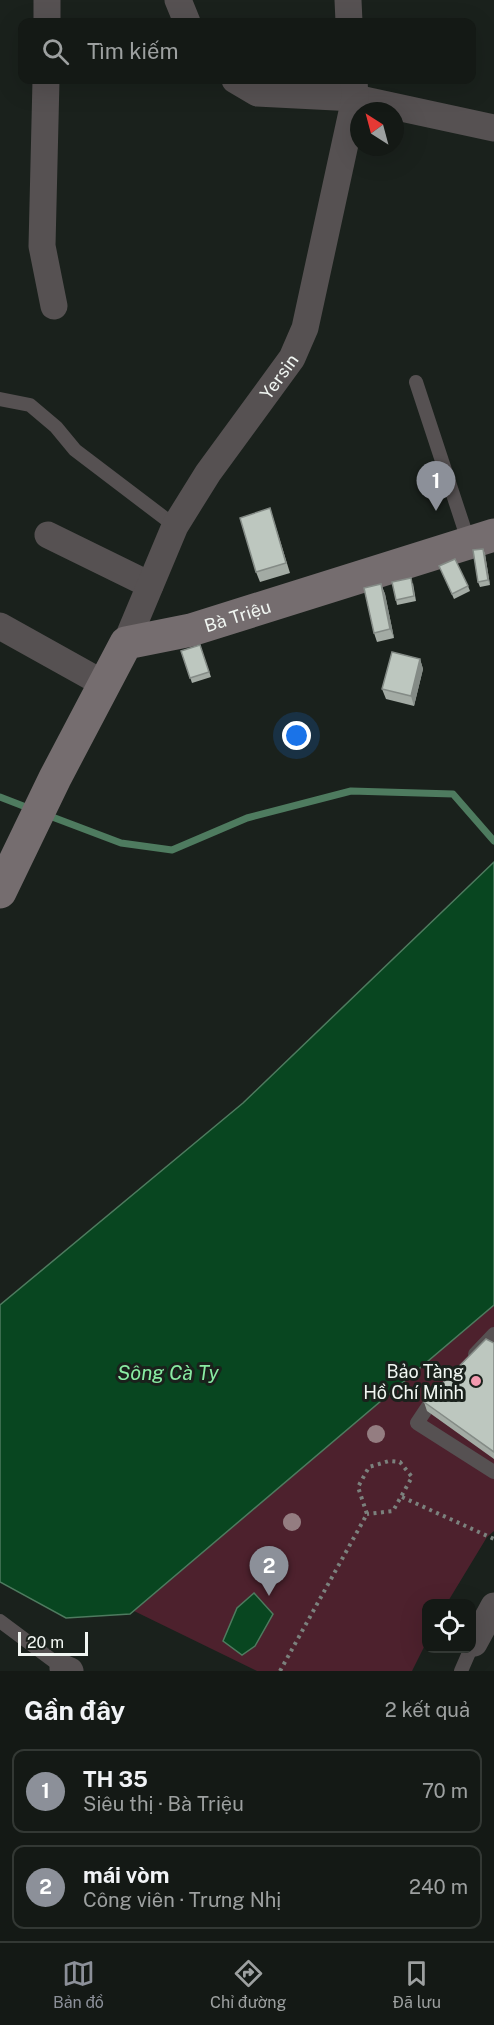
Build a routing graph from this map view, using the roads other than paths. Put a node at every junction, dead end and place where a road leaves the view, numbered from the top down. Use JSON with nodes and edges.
{"nodes":[{"id":1,"x":47,"y":0,"type":"edge"},
{"id":2,"x":178,"y":0,"type":"edge"},
{"id":3,"x":348,"y":0,"type":"edge"},
{"id":4,"x":47,"y":18,"type":"edge"},
{"id":5,"x":185,"y":18,"type":"edge"},
{"id":6,"x":350,"y":18,"type":"edge"},
{"id":7,"x":46,"y":84,"type":"edge"},
{"id":8,"x":242,"y":84,"type":"edge"},
{"id":9,"x":354,"y":89,"type":"edge"},
{"id":10,"x":494,"y":128,"type":"edge"},
{"id":11,"x":54,"y":306,"type":"dead end"},
{"id":12,"x":416,"y":382,"type":"dead end"},
{"id":13,"x":0,"y":399,"type":"edge"},
{"id":14,"x":175,"y":526,"type":"junction"},
{"id":15,"x":48,"y":535,"type":"dead end"},
{"id":16,"x":481,"y":539,"type":"edge"},
{"id":17,"x":150,"y":585,"type":"junction"},
{"id":18,"x":0,"y":626,"type":"edge"},
{"id":19,"x":126,"y":643,"type":"junction"},
{"id":20,"x":104,"y":684,"type":"junction"},
{"id":21,"x":0,"y":892,"type":"edge"},
{"id":22,"x":494,"y":1334,"type":"edge"},
{"id":23,"x":464,"y":1365,"type":"edge"},
{"id":24,"x":449,"y":1380,"type":"edge"},
{"id":25,"x":494,"y":1472,"type":"edge"},
{"id":26,"x":494,"y":1606,"type":"edge"},
{"id":27,"x":0,"y":1621,"type":"edge"},
{"id":28,"x":476,"y":1639,"type":"edge"},
{"id":29,"x":469,"y":1653,"type":"edge"},
{"id":30,"x":67,"y":1669,"type":"edge"},
{"id":31,"x":461,"y":1671,"type":"edge"}],
"edges":[{"from":1,"to":4,"type":"street"},
{"from":2,"to":5,"type":"street"},
{"from":3,"to":6,"type":"street"},
{"from":7,"to":11,"type":"street"},
{"from":8,"to":9,"type":"street"},
{"from":9,"to":10,"type":"street"},
{"from":9,"to":14,"type":"street","name":"Yersin"},
{"from":12,"to":16,"type":"lane"},
{"from":13,"to":14,"type":"lane"},
{"from":14,"to":17,"type":"street","name":"Yersin"},
{"from":15,"to":17,"type":"street"},
{"from":16,"to":19,"type":"street","name":"Bà Triệu"},
{"from":17,"to":19,"type":"street","name":"Yersin"},
{"from":18,"to":20,"type":"street"},
{"from":19,"to":20,"type":"street"},
{"from":20,"to":21,"type":"street"},
{"from":22,"to":23,"type":"lane"},
{"from":24,"to":25,"type":"lane"},
{"from":26,"to":28,"type":"street"},
{"from":27,"to":30,"type":"lane"},
{"from":29,"to":31,"type":"lane"}]}
